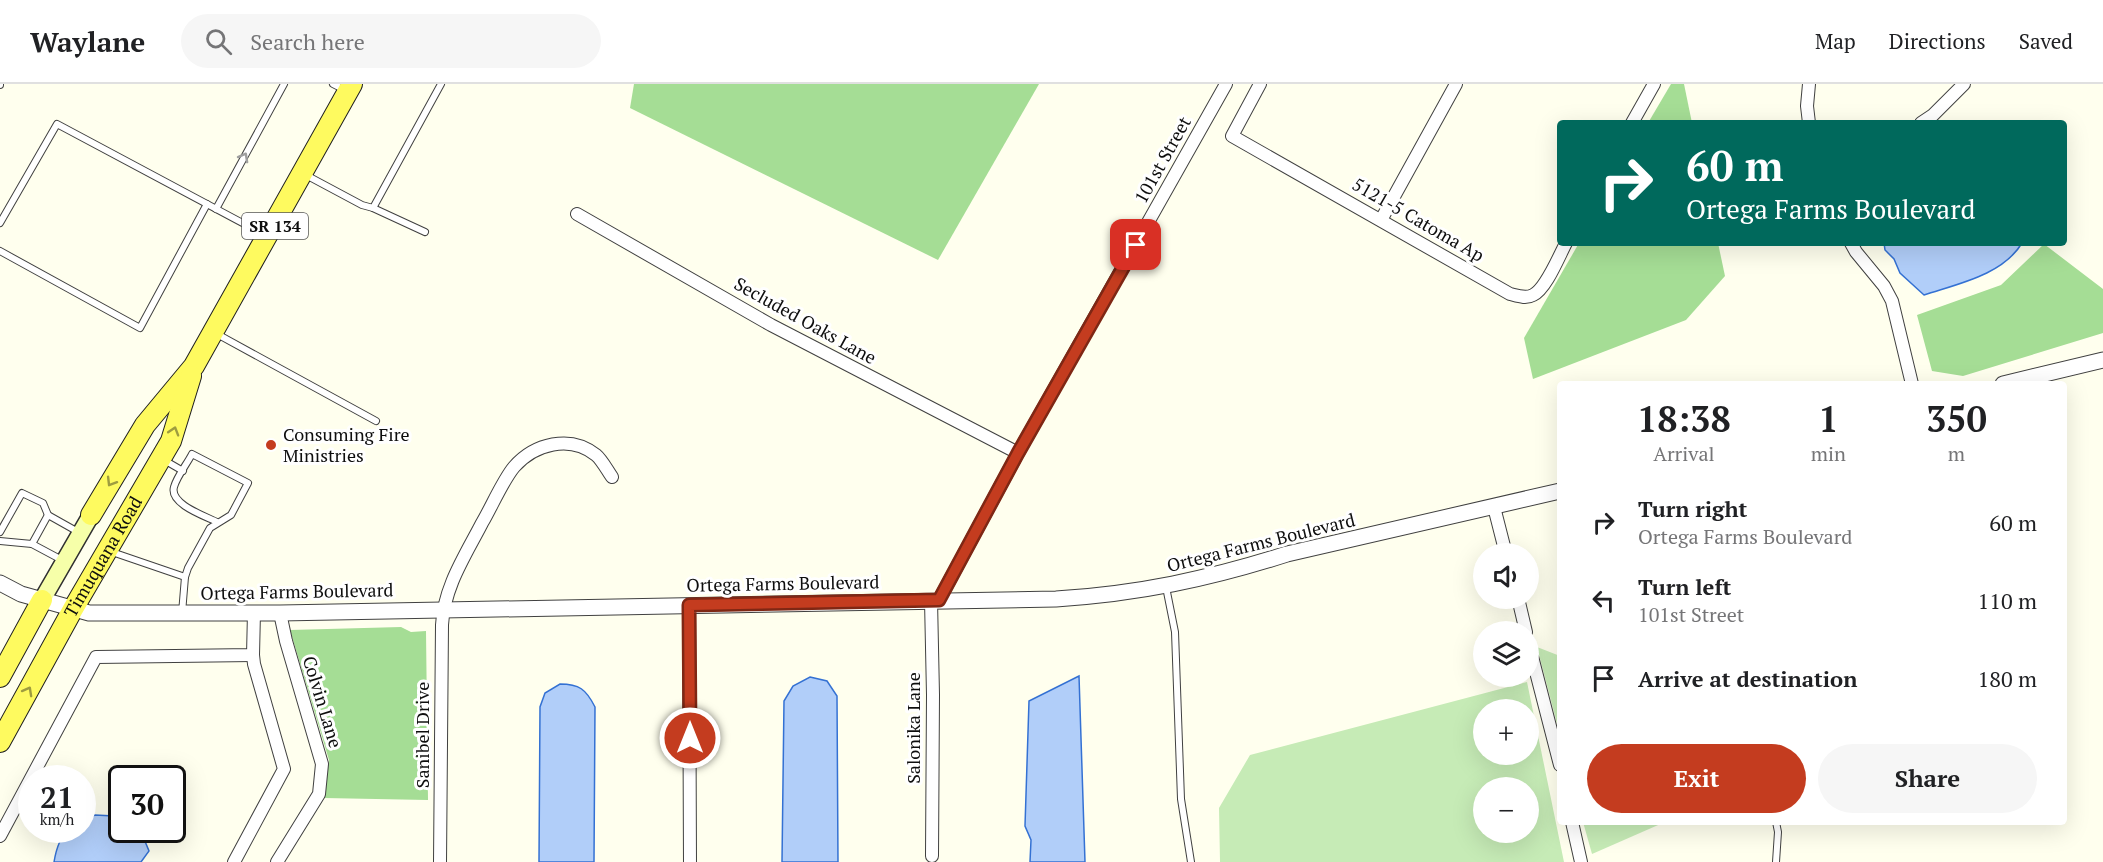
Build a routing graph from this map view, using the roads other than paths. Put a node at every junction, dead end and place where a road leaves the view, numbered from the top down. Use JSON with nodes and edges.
{"nodes":[{"id":1,"x":284,"y":84,"type":"edge"},
{"id":2,"x":441,"y":84,"type":"edge"},
{"id":3,"x":1226,"y":84,"type":"edge"},
{"id":4,"x":1260,"y":84,"type":"edge"},
{"id":5,"x":1456,"y":84,"type":"edge"},
{"id":6,"x":1654,"y":84,"type":"edge"},
{"id":7,"x":1809,"y":84,"type":"edge"},
{"id":8,"x":1964,"y":84,"type":"edge"},
{"id":9,"x":344,"y":87,"type":"edge"},
{"id":10,"x":1634,"y":120,"type":"edge"},
{"id":11,"x":1809,"y":120,"type":"edge"},
{"id":12,"x":1926,"y":120,"type":"edge"},
{"id":13,"x":304,"y":174,"type":"junction"},
{"id":14,"x":207,"y":204,"type":"junction"},
{"id":15,"x":216,"y":208,"type":"junction"},
{"id":16,"x":373,"y":208,"type":"junction"},
{"id":17,"x":577,"y":214,"type":"dead end"},
{"id":18,"x":1381,"y":220,"type":"junction"},
{"id":19,"x":0,"y":223,"type":"edge"},
{"id":20,"x":425,"y":232,"type":"dead end"},
{"id":21,"x":268,"y":237,"type":"junction"},
{"id":22,"x":1564,"y":246,"type":"edge"},
{"id":23,"x":1853,"y":246,"type":"edge"},
{"id":24,"x":0,"y":251,"type":"edge"},
{"id":25,"x":214,"y":332,"type":"junction"},
{"id":26,"x":2103,"y":360,"type":"edge"},
{"id":27,"x":194,"y":366,"type":"junction"},
{"id":28,"x":1911,"y":381,"type":"edge"},
{"id":29,"x":2016,"y":381,"type":"edge"},
{"id":30,"x":376,"y":421,"type":"dead end"},
{"id":31,"x":1018,"y":453,"type":"junction"},
{"id":32,"x":161,"y":458,"type":"junction"},
{"id":33,"x":183,"y":471,"type":"junction"},
{"id":34,"x":612,"y":477,"type":"dead end"},
{"id":35,"x":1557,"y":492,"type":"edge"},
{"id":36,"x":1494,"y":507,"type":"junction"},
{"id":37,"x":48,"y":515,"type":"junction"},
{"id":38,"x":91,"y":515,"type":"joint"},
{"id":39,"x":218,"y":522,"type":"junction"},
{"id":40,"x":0,"y":532,"type":"edge"},
{"id":41,"x":80,"y":533,"type":"junction"},
{"id":42,"x":0,"y":541,"type":"edge"},
{"id":43,"x":1503,"y":543,"type":"edge"},
{"id":44,"x":32,"y":544,"type":"junction"},
{"id":45,"x":107,"y":550,"type":"junction"},
{"id":46,"x":64,"y":562,"type":"junction"},
{"id":47,"x":185,"y":577,"type":"junction"},
{"id":48,"x":0,"y":583,"type":"edge"},
{"id":49,"x":1166,"y":586,"type":"junction"},
{"id":50,"x":42,"y":600,"type":"junction"},
{"id":51,"x":935,"y":600,"type":"junction"},
{"id":52,"x":689,"y":605,"type":"junction"},
{"id":53,"x":73,"y":609,"type":"junction"},
{"id":54,"x":443,"y":609,"type":"junction"},
{"id":55,"x":254,"y":612,"type":"junction"},
{"id":56,"x":182,"y":613,"type":"junction"},
{"id":57,"x":280,"y":613,"type":"junction"},
{"id":58,"x":253,"y":655,"type":"junction"},
{"id":59,"x":0,"y":677,"type":"edge"},
{"id":60,"x":1539,"y":684,"type":"edge"},
{"id":61,"x":0,"y":742,"type":"edge"},
{"id":62,"x":1557,"y":753,"type":"edge"},
{"id":63,"x":1573,"y":825,"type":"edge"},
{"id":64,"x":1777,"y":825,"type":"edge"},
{"id":65,"x":0,"y":836,"type":"edge"},
{"id":66,"x":932,"y":856,"type":"dead end"},
{"id":67,"x":234,"y":862,"type":"edge"},
{"id":68,"x":277,"y":862,"type":"edge"},
{"id":69,"x":440,"y":862,"type":"edge"},
{"id":70,"x":690,"y":862,"type":"edge"},
{"id":71,"x":1191,"y":862,"type":"edge"},
{"id":72,"x":1581,"y":862,"type":"edge"},
{"id":73,"x":1776,"y":862,"type":"edge"}],
"edges":[{"from":15,"to":1,"type":"lane","one_way":true},
{"from":2,"to":16,"type":"lane"},
{"from":3,"to":31,"type":"street","name":"101st Street"},
{"from":4,"to":18,"type":"street","name":"5121-5 Catoma Ap"},
{"from":5,"to":18,"type":"street"},
{"from":6,"to":10,"type":"street"},
{"from":7,"to":11,"type":"street"},
{"from":8,"to":12,"type":"street"},
{"from":9,"to":13,"type":"main road","name":"Timuquana Road","number":"SR 134"},
{"from":13,"to":16,"type":"lane"},
{"from":13,"to":21,"type":"main road","name":"Timuquana Road","number":"SR 134"},
{"from":14,"to":15,"type":"lane"},
{"from":14,"to":19,"type":"lane"},
{"from":14,"to":24,"type":"lane"},
{"from":15,"to":21,"type":"lane"},
{"from":16,"to":20,"type":"lane"},
{"from":17,"to":31,"type":"street","name":"Secluded Oaks Lane"},
{"from":18,"to":22,"type":"street","name":"5121-5 Catoma Ap"},
{"from":21,"to":25,"type":"main road","name":"Timuquana Road","number":"SR 134"},
{"from":23,"to":28,"type":"street"},
{"from":25,"to":27,"type":"main road","name":"Timuquana Road","number":"SR 134"},
{"from":25,"to":30,"type":"lane"},
{"from":26,"to":29,"type":"street"},
{"from":32,"to":27,"type":"main road","name":"Timuquana Road","number":"SR 134","one_way":true},
{"from":27,"to":38,"type":"main road","name":"Timuquana Road","number":"SR 134","one_way":true},
{"from":31,"to":51,"type":"street","name":"101st Street"},
{"from":32,"to":33,"type":"lane"},
{"from":32,"to":45,"type":"main road","name":"Timuquana Road","number":"SR 134"},
{"from":33,"to":39,"type":"lane"},
{"from":33,"to":39,"type":"lane"},
{"from":34,"to":54,"type":"street","name":"Sanibel Drive"},
{"from":35,"to":36,"type":"street","name":"Ortega Farms Boulevard"},
{"from":36,"to":43,"type":"street"},
{"from":36,"to":49,"type":"street","name":"Ortega Farms Boulevard"},
{"from":37,"to":40,"type":"lane"},
{"from":37,"to":41,"type":"lane"},
{"from":37,"to":44,"type":"lane"},
{"from":38,"to":41,"type":"main road","name":"Timuquana Road","number":"SR 134"},
{"from":39,"to":47,"type":"lane"},
{"from":41,"to":46,"type":"main road","name":"Timuquana Road","number":"SR 134"},
{"from":42,"to":44,"type":"lane"},
{"from":44,"to":46,"type":"lane"},
{"from":45,"to":47,"type":"lane"},
{"from":45,"to":53,"type":"main road","name":"Timuquana Road","number":"SR 134"},
{"from":46,"to":50,"type":"main road","name":"Timuquana Road","number":"SR 134"},
{"from":47,"to":56,"type":"lane"},
{"from":48,"to":50,"type":"street","name":"Ortega Farms Boulevard"},
{"from":49,"to":51,"type":"street","name":"Ortega Farms Boulevard"},
{"from":49,"to":71,"type":"lane"},
{"from":50,"to":53,"type":"street","name":"Ortega Farms Boulevard"},
{"from":50,"to":59,"type":"main road","name":"Timuquana Road","number":"SR 134"},
{"from":51,"to":52,"type":"street","name":"Ortega Farms Boulevard"},
{"from":51,"to":66,"type":"street","name":"Salonika Lane"},
{"from":52,"to":54,"type":"street","name":"Ortega Farms Boulevard"},
{"from":52,"to":70,"type":"street"},
{"from":53,"to":56,"type":"street","name":"Ortega Farms Boulevard"},
{"from":61,"to":53,"type":"main road","name":"Timuquana Road","number":"SR 134","one_way":true},
{"from":54,"to":57,"type":"street","name":"Ortega Farms Boulevard"},
{"from":54,"to":69,"type":"street","name":"Sanibel Drive"},
{"from":55,"to":56,"type":"street","name":"Ortega Farms Boulevard"},
{"from":55,"to":57,"type":"street","name":"Ortega Farms Boulevard"},
{"from":55,"to":58,"type":"street"},
{"from":57,"to":68,"type":"street","name":"Colvin Lane"},
{"from":58,"to":65,"type":"street"},
{"from":58,"to":67,"type":"street"},
{"from":60,"to":62,"type":"street"},
{"from":63,"to":72,"type":"street"},
{"from":64,"to":73,"type":"lane"}]}
